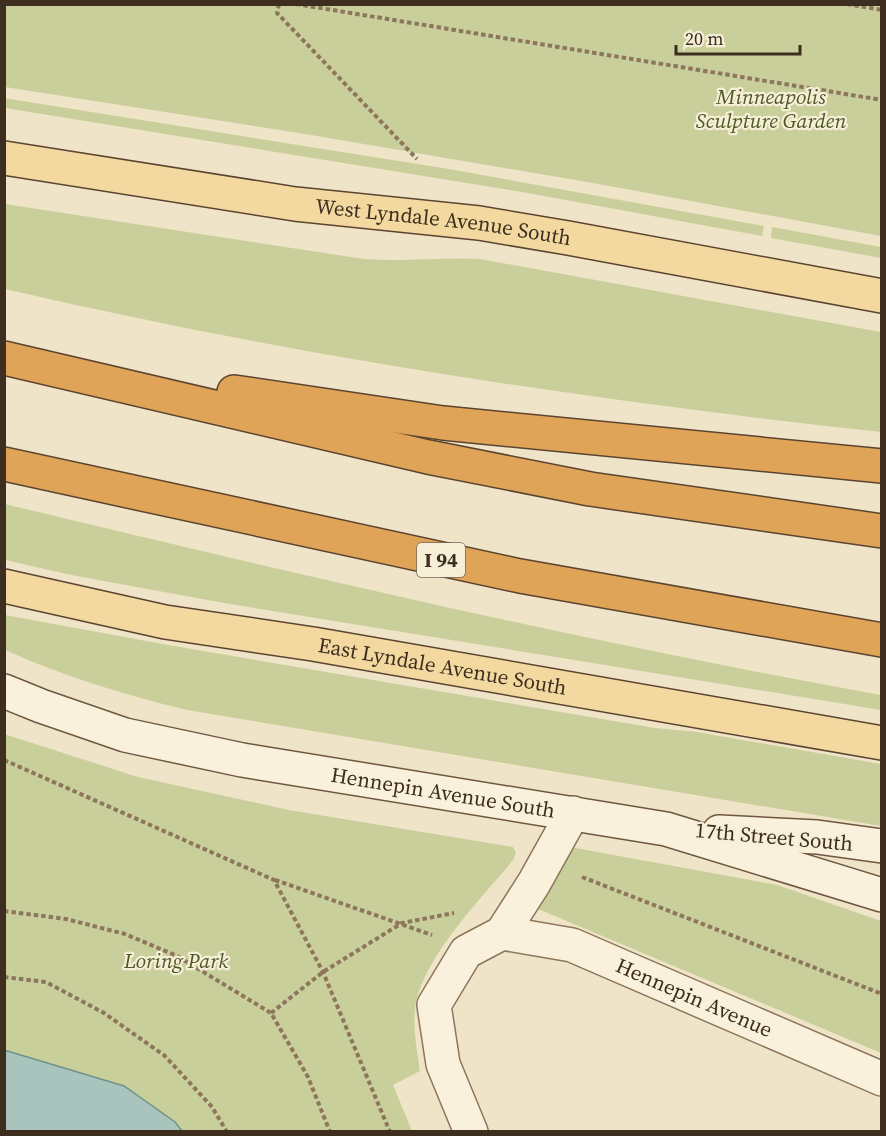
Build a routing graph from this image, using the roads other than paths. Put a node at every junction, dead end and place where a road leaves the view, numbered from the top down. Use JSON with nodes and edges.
{"nodes":[{"id":1,"x":4,"y":158,"type":"edge"},
{"id":2,"x":882,"y":296,"type":"edge"},
{"id":3,"x":4,"y":356,"type":"edge"},
{"id":4,"x":4,"y":464,"type":"edge"},
{"id":5,"x":882,"y":466,"type":"edge"},
{"id":6,"x":882,"y":531,"type":"edge"},
{"id":7,"x":4,"y":586,"type":"edge"},
{"id":8,"x":882,"y":640,"type":"edge"},
{"id":9,"x":4,"y":691,"type":"edge"},
{"id":10,"x":882,"y":743,"type":"edge"},
{"id":11,"x":573,"y":813,"type":"junction"},
{"id":12,"x":666,"y":829,"type":"junction"},
{"id":13,"x":882,"y":846,"type":"edge"},
{"id":14,"x":882,"y":895,"type":"edge"},
{"id":15,"x":502,"y":933,"type":"junction"},
{"id":16,"x":882,"y":1079,"type":"edge"},
{"id":17,"x":471,"y":1131,"type":"edge"}],
"edges":[{"from":1,"to":2,"type":"main road","name":"West Lyndale Avenue South"},
{"from":3,"to":5,"type":"highway"},
{"from":3,"to":6,"type":"highway"},
{"from":4,"to":8,"type":"highway","number":"I 94"},
{"from":7,"to":10,"type":"main road","name":"East Lyndale Avenue South"},
{"from":9,"to":11,"type":"main road","name":"Hennepin Avenue South"},
{"from":11,"to":12,"type":"main road","name":"Hennepin Avenue South"},
{"from":11,"to":15,"type":"main road"},
{"from":12,"to":13,"type":"main road","name":"17th Street South"},
{"from":12,"to":14,"type":"main road","name":"Hennepin Avenue South"},
{"from":15,"to":16,"type":"main road","name":"Hennepin Avenue"},
{"from":15,"to":17,"type":"main road"}]}
